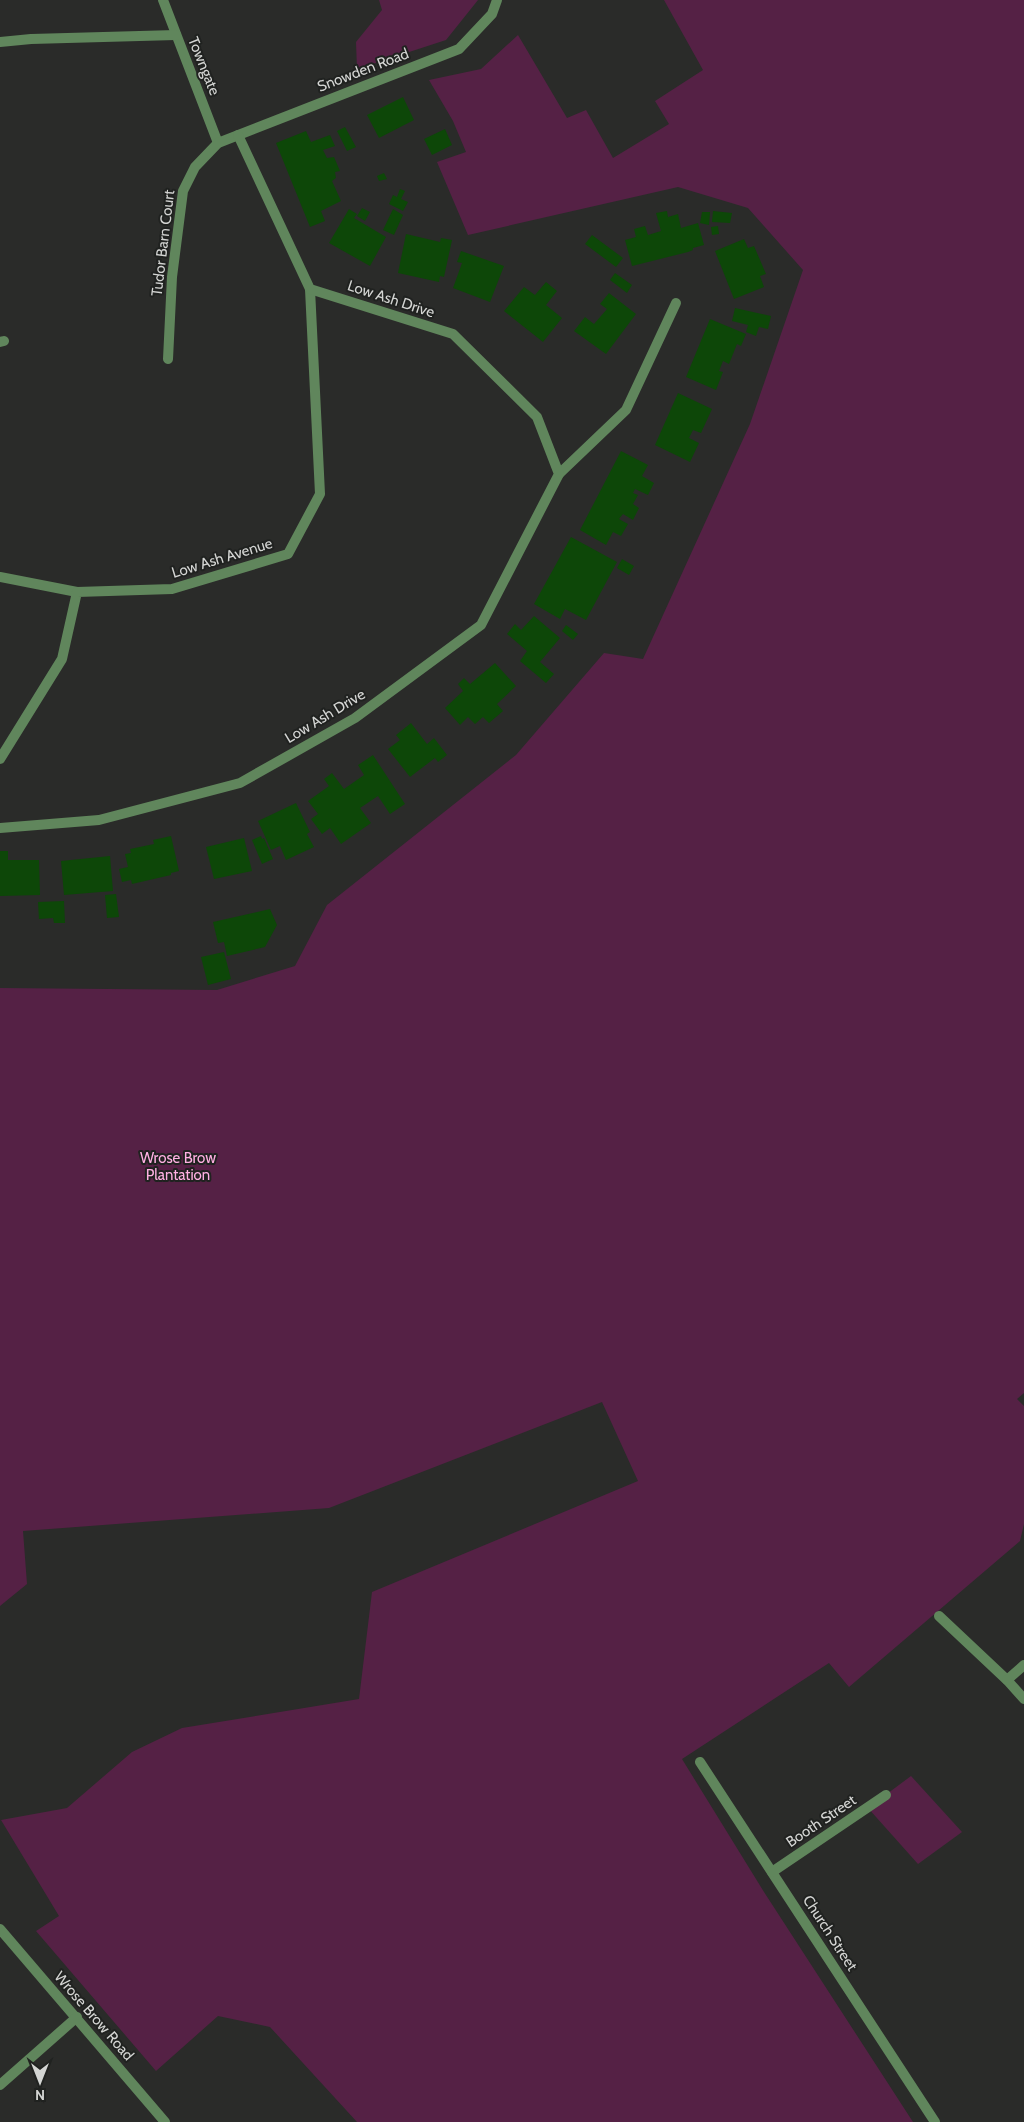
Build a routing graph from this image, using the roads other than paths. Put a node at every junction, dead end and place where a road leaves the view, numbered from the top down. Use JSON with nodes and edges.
{"nodes":[{"id":1,"x":163,"y":0,"type":"edge"},
{"id":2,"x":497,"y":0,"type":"edge"},
{"id":3,"x":176,"y":36,"type":"junction"},
{"id":4,"x":0,"y":42,"type":"edge"},
{"id":5,"x":238,"y":135,"type":"junction"},
{"id":6,"x":218,"y":143,"type":"junction"},
{"id":7,"x":310,"y":289,"type":"junction"},
{"id":8,"x":676,"y":303,"type":"dead end"},
{"id":9,"x":168,"y":359,"type":"dead end"},
{"id":10,"x":559,"y":474,"type":"junction"},
{"id":11,"x":0,"y":577,"type":"edge"},
{"id":12,"x":77,"y":592,"type":"junction"},
{"id":13,"x":0,"y":759,"type":"edge"},
{"id":14,"x":0,"y":828,"type":"edge"},
{"id":15,"x":939,"y":1616,"type":"dead end"},
{"id":16,"x":1024,"y":1665,"type":"edge"},
{"id":17,"x":1007,"y":1680,"type":"junction"},
{"id":18,"x":1024,"y":1699,"type":"edge"},
{"id":19,"x":700,"y":1762,"type":"dead end"},
{"id":20,"x":886,"y":1795,"type":"dead end"},
{"id":21,"x":772,"y":1872,"type":"junction"},
{"id":22,"x":0,"y":1929,"type":"edge"},
{"id":23,"x":77,"y":2017,"type":"junction"},
{"id":24,"x":0,"y":2085,"type":"edge"},
{"id":25,"x":165,"y":2122,"type":"edge"},
{"id":26,"x":935,"y":2122,"type":"edge"}],
"edges":[{"from":1,"to":3,"type":"street","name":"Towngate"},
{"from":2,"to":5,"type":"street","name":"Snowden Road"},
{"from":3,"to":4,"type":"street"},
{"from":3,"to":6,"type":"street","name":"Towngate"},
{"from":5,"to":6,"type":"street","name":"Snowden Road"},
{"from":5,"to":7,"type":"street"},
{"from":6,"to":9,"type":"street","name":"Tudor Barn Court"},
{"from":7,"to":10,"type":"street","name":"Low Ash Drive"},
{"from":7,"to":12,"type":"street","name":"Low Ash Avenue"},
{"from":8,"to":10,"type":"street","name":"Low Ash Drive"},
{"from":10,"to":14,"type":"street","name":"Low Ash Drive"},
{"from":11,"to":12,"type":"street","name":"Low Ash Avenue"},
{"from":12,"to":13,"type":"street"},
{"from":15,"to":17,"type":"street"},
{"from":16,"to":17,"type":"street"},
{"from":17,"to":18,"type":"street"},
{"from":19,"to":21,"type":"street","name":"Church Street"},
{"from":20,"to":21,"type":"street","name":"Booth Street"},
{"from":21,"to":26,"type":"street","name":"Church Street"},
{"from":22,"to":23,"type":"street","name":"Wrose Brow Road"},
{"from":23,"to":24,"type":"street"},
{"from":23,"to":25,"type":"street","name":"Wrose Brow Road"}]}
